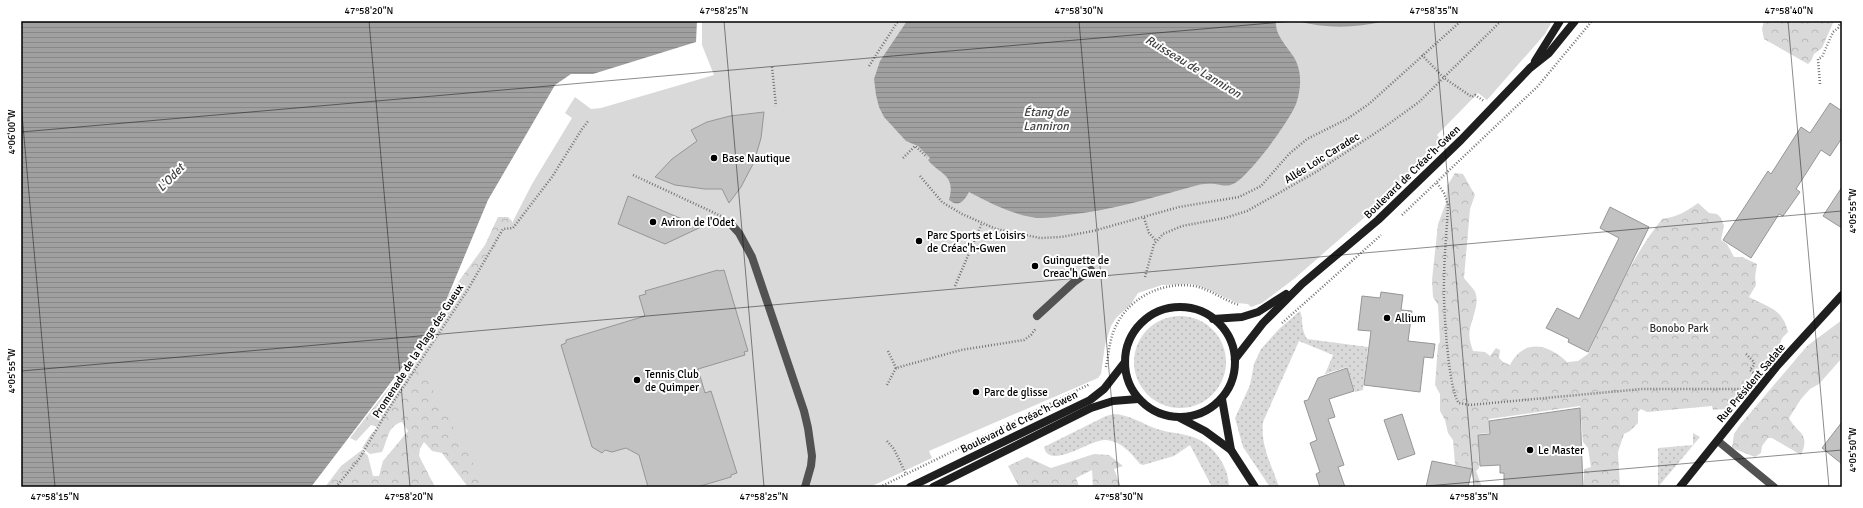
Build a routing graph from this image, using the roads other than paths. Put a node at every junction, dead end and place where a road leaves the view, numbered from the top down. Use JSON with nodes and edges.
{"nodes":[{"id":1,"x":1560,"y":21,"type":"edge"},
{"id":2,"x":1575,"y":21,"type":"edge"},
{"id":3,"x":1530,"y":68,"type":"junction"},
{"id":4,"x":729,"y":222,"type":"road end"},
{"id":5,"x":1091,"y":270,"type":"dead end"},
{"id":6,"x":1302,"y":284,"type":"junction"},
{"id":7,"x":1842,"y":295,"type":"edge"},
{"id":8,"x":1037,"y":316,"type":"dead end"},
{"id":9,"x":1213,"y":318,"type":"junction"},
{"id":10,"x":1235,"y":358,"type":"junction"},
{"id":11,"x":1125,"y":362,"type":"junction"},
{"id":12,"x":1138,"y":399,"type":"junction"},
{"id":13,"x":1222,"y":399,"type":"junction"},
{"id":14,"x":1180,"y":418,"type":"junction"},
{"id":15,"x":1718,"y":441,"type":"junction"},
{"id":16,"x":1231,"y":450,"type":"junction"},
{"id":17,"x":805,"y":487,"type":"edge"},
{"id":18,"x":910,"y":487,"type":"edge"},
{"id":19,"x":933,"y":487,"type":"edge"},
{"id":20,"x":1255,"y":487,"type":"edge"},
{"id":21,"x":1680,"y":487,"type":"edge"},
{"id":22,"x":1774,"y":487,"type":"edge"}],
"edges":[{"from":1,"to":3,"type":"street","name":"Boulevard de Créac'h-Gwen"},
{"from":2,"to":3,"type":"street","name":"Boulevard de Créac'h-Gwen"},
{"from":3,"to":6,"type":"street","name":"Boulevard de Créac'h-Gwen"},
{"from":4,"to":17,"type":"street"},
{"from":5,"to":8,"type":"street"},
{"from":6,"to":9,"type":"street","name":"Boulevard de Créac'h-Gwen"},
{"from":6,"to":10,"type":"street","name":"Boulevard de Créac'h-Gwen"},
{"from":7,"to":15,"type":"street","name":"Rue Président Sadate"},
{"from":9,"to":10,"type":"street"},
{"from":9,"to":11,"type":"street"},
{"from":10,"to":13,"type":"street"},
{"from":11,"to":12,"type":"street"},
{"from":11,"to":18,"type":"street","name":"Boulevard de Créac'h-Gwen"},
{"from":12,"to":14,"type":"street"},
{"from":12,"to":19,"type":"street","name":"Boulevard de Créac'h-Gwen"},
{"from":13,"to":14,"type":"street"},
{"from":13,"to":16,"type":"street"},
{"from":14,"to":16,"type":"street"},
{"from":15,"to":21,"type":"street","name":"Rue Président Sadate"},
{"from":15,"to":22,"type":"street"},
{"from":16,"to":20,"type":"street"}]}
